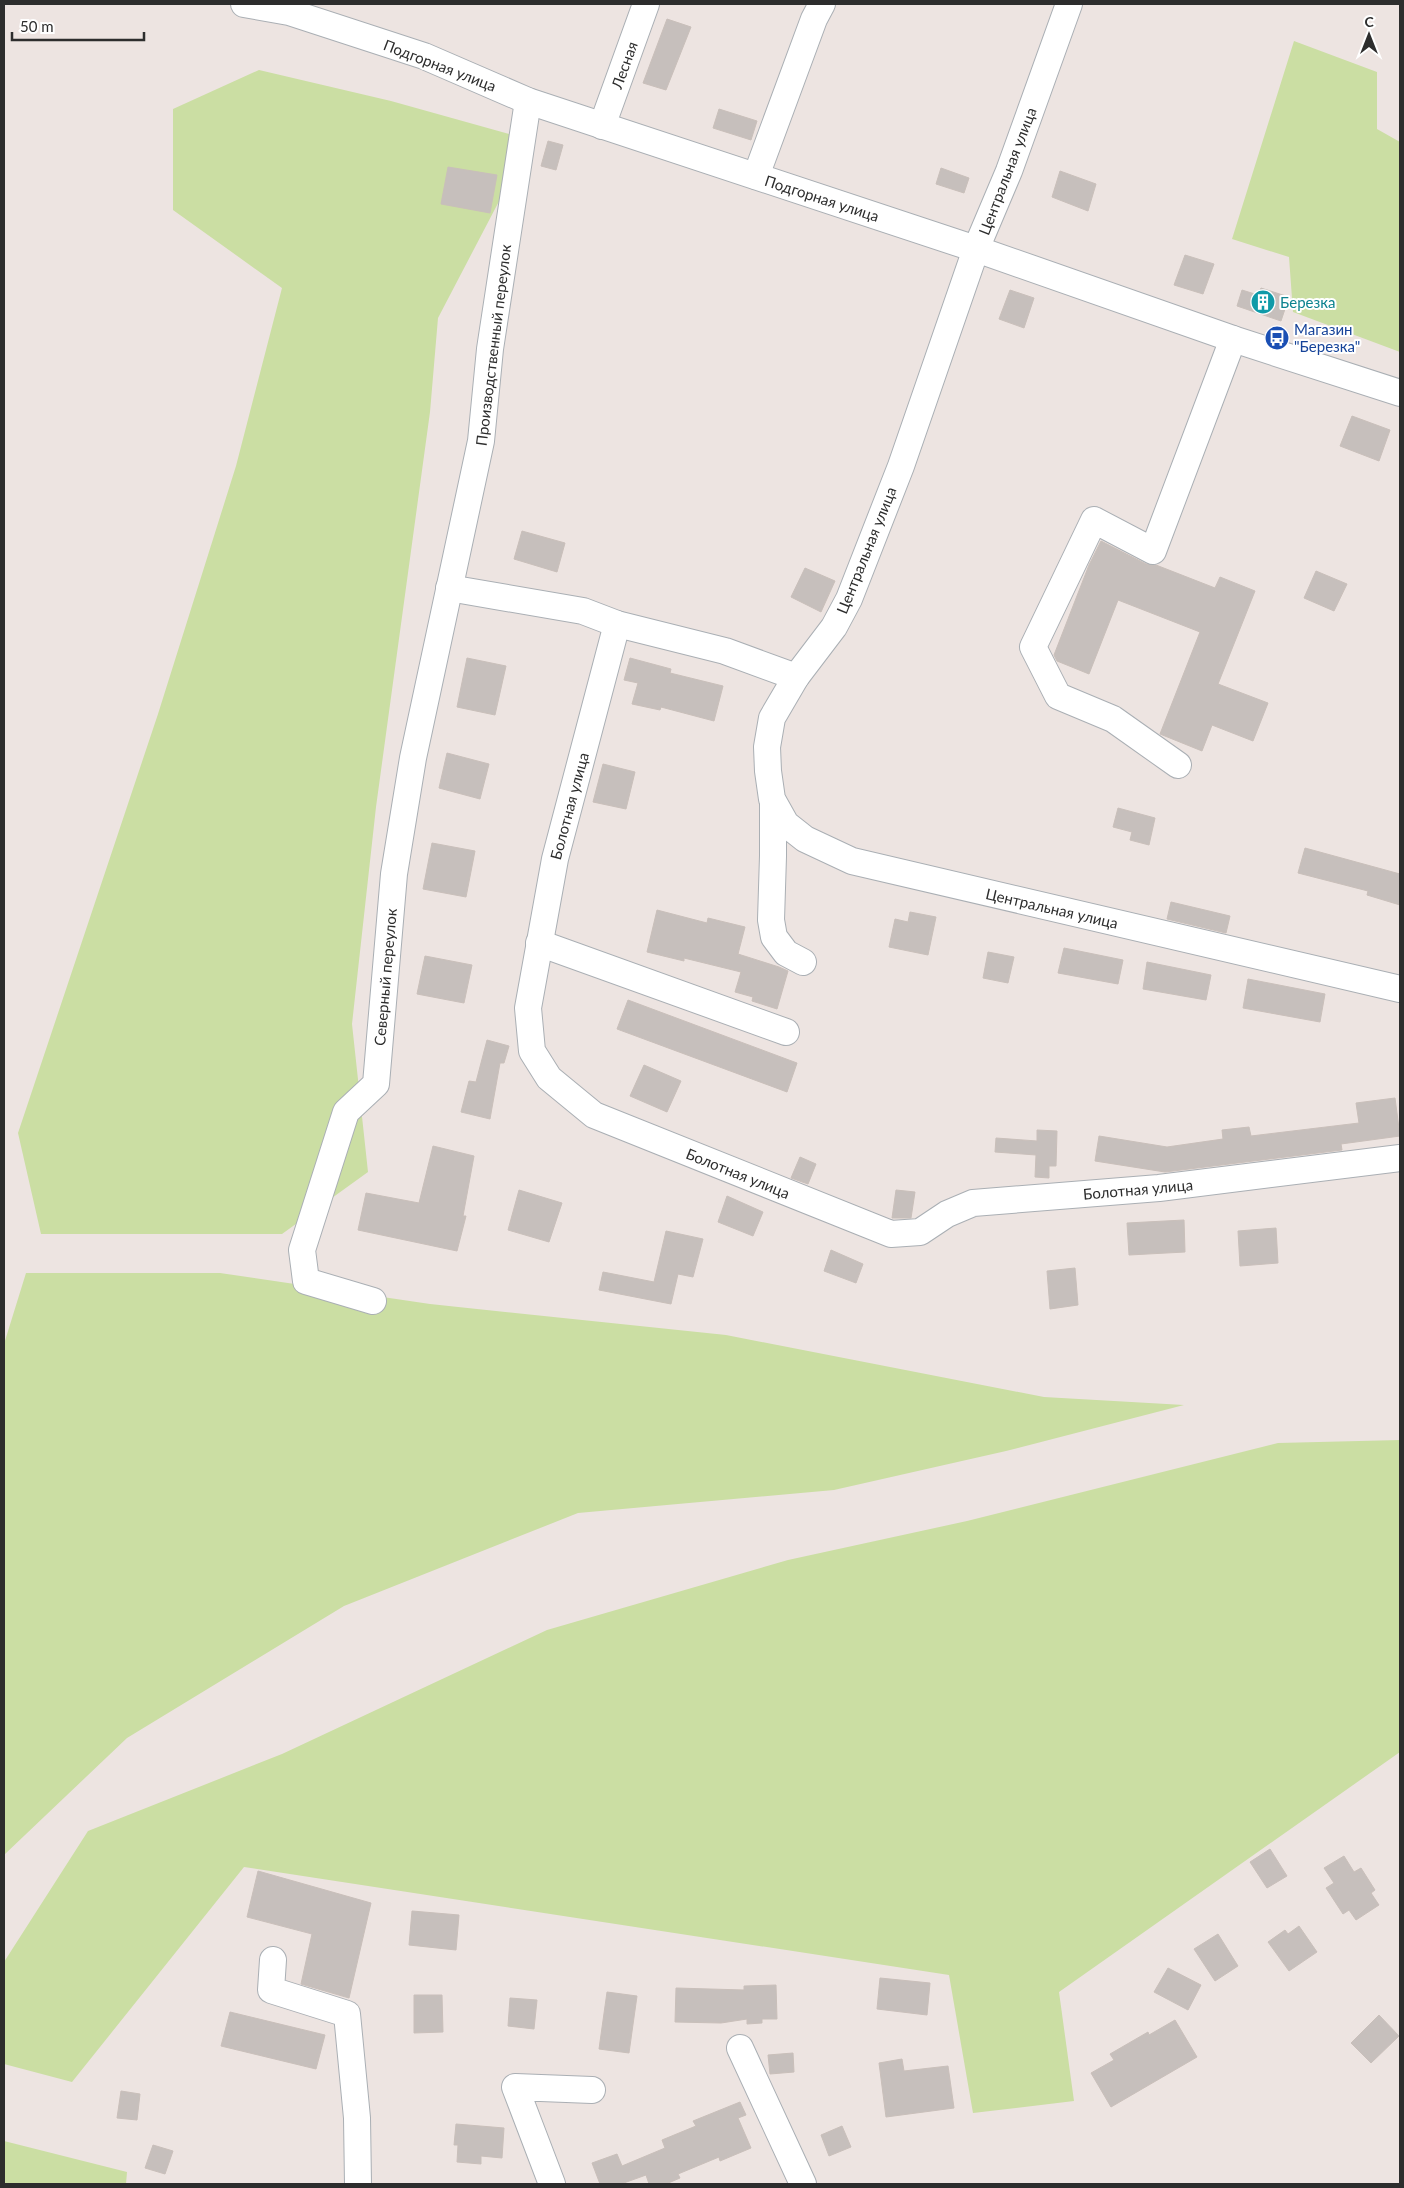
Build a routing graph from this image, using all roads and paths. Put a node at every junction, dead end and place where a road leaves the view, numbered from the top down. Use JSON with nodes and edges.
{"nodes":[{"id":1,"x":244,"y":4,"type":"edge"},
{"id":2,"x":646,"y":4,"type":"edge"},
{"id":3,"x":822,"y":4,"type":"edge"},
{"id":4,"x":1069,"y":4,"type":"edge"},
{"id":5,"x":528,"y":100,"type":"junction"},
{"id":6,"x":602,"y":126,"type":"junction"},
{"id":7,"x":756,"y":176,"type":"junction"},
{"id":8,"x":976,"y":249,"type":"junction"},
{"id":9,"x":1233,"y":339,"type":"junction"},
{"id":10,"x":1400,"y":393,"type":"edge"},
{"id":11,"x":449,"y":588,"type":"junction"},
{"id":12,"x":617,"y":624,"type":"junction"},
{"id":13,"x":796,"y":677,"type":"junction"},
{"id":14,"x":1178,"y":765,"type":"dead end"},
{"id":15,"x":772,"y":799,"type":"junction"},
{"id":16,"x":540,"y":943,"type":"junction"},
{"id":17,"x":803,"y":962,"type":"dead end"},
{"id":18,"x":1400,"y":989,"type":"edge"},
{"id":19,"x":786,"y":1032,"type":"dead end"},
{"id":20,"x":1400,"y":1158,"type":"edge"},
{"id":21,"x":373,"y":1301,"type":"dead end"},
{"id":22,"x":273,"y":1960,"type":"dead end"},
{"id":23,"x":740,"y":2048,"type":"dead end"},
{"id":24,"x":592,"y":2090,"type":"dead end"},
{"id":25,"x":358,"y":2184,"type":"edge"},
{"id":26,"x":552,"y":2184,"type":"edge"},
{"id":27,"x":803,"y":2184,"type":"edge"}],
"edges":[{"from":1,"to":5,"type":"street","name":"Подгорная улица"},
{"from":2,"to":6,"type":"street","name":"Лесная"},
{"from":3,"to":7,"type":"street"},
{"from":4,"to":8,"type":"street","name":"Центральная улица"},
{"from":5,"to":6,"type":"street","name":"Подгорная улица"},
{"from":5,"to":11,"type":"street","name":"Производственный переулок"},
{"from":6,"to":7,"type":"street","name":"Подгорная улица"},
{"from":7,"to":8,"type":"street","name":"Подгорная улица"},
{"from":8,"to":9,"type":"street","name":"Подгорная улица"},
{"from":8,"to":13,"type":"street","name":"Центральная улица"},
{"from":9,"to":10,"type":"street","name":"Подгорная улица"},
{"from":9,"to":14,"type":"street"},
{"from":11,"to":12,"type":"street"},
{"from":11,"to":21,"type":"street","name":"Северный переулок"},
{"from":12,"to":13,"type":"street"},
{"from":12,"to":16,"type":"street","name":"Болотная улица"},
{"from":13,"to":15,"type":"street","name":"Центральная улица"},
{"from":15,"to":17,"type":"street"},
{"from":15,"to":18,"type":"street","name":"Центральная улица"},
{"from":16,"to":19,"type":"street"},
{"from":16,"to":20,"type":"street","name":"Болотная улица"},
{"from":22,"to":25,"type":"street"},
{"from":23,"to":27,"type":"street"},
{"from":24,"to":26,"type":"street"}]}
